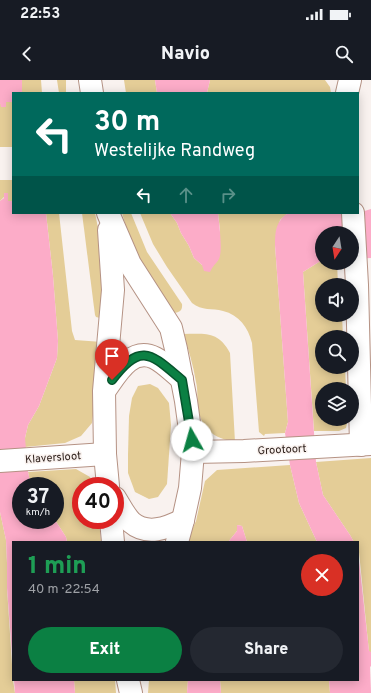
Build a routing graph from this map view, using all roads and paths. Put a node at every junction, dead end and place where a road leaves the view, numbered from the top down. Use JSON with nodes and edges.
{"nodes":[{"id":1,"x":90,"y":80,"type":"edge"},
{"id":2,"x":350,"y":80,"type":"edge"},
{"id":3,"x":92,"y":92,"type":"edge"},
{"id":4,"x":347,"y":92,"type":"edge"},
{"id":5,"x":108,"y":214,"type":"edge"},
{"id":6,"x":108,"y":214,"type":"edge"},
{"id":7,"x":353,"y":214,"type":"edge"},
{"id":8,"x":182,"y":380,"type":"junction"},
{"id":9,"x":104,"y":391,"type":"junction"},
{"id":10,"x":358,"y":445,"type":"edge"},
{"id":11,"x":193,"y":452,"type":"junction"},
{"id":12,"x":105,"y":454,"type":"junction"},
{"id":13,"x":0,"y":461,"type":"edge"},
{"id":14,"x":107,"y":477,"type":"edge"},
{"id":15,"x":124,"y":512,"type":"edge"},
{"id":16,"x":183,"y":520,"type":"junction"},
{"id":17,"x":112,"y":529,"type":"edge"},
{"id":18,"x":113,"y":541,"type":"edge"},
{"id":19,"x":177,"y":541,"type":"edge"},
{"id":20,"x":128,"y":681,"type":"edge"},
{"id":21,"x":134,"y":681,"type":"edge"},
{"id":22,"x":132,"y":693,"type":"edge"}],
"edges":[{"from":1,"to":3,"type":"street"},
{"from":2,"to":4,"type":"street"},
{"from":5,"to":8,"type":"street"},
{"from":6,"to":9,"type":"street"},
{"from":7,"to":10,"type":"street"},
{"from":8,"to":9,"type":"street"},
{"from":8,"to":11,"type":"street"},
{"from":9,"to":12,"type":"street"},
{"from":10,"to":11,"type":"street","name":"Grootoort"},
{"from":11,"to":16,"type":"street"},
{"from":12,"to":13,"type":"street","name":"Klaversloot"},
{"from":12,"to":14,"type":"street"},
{"from":15,"to":16,"type":"street"},
{"from":16,"to":19,"type":"street"},
{"from":17,"to":18,"type":"street"},
{"from":20,"to":22,"type":"street"},
{"from":21,"to":22,"type":"street"}]}
